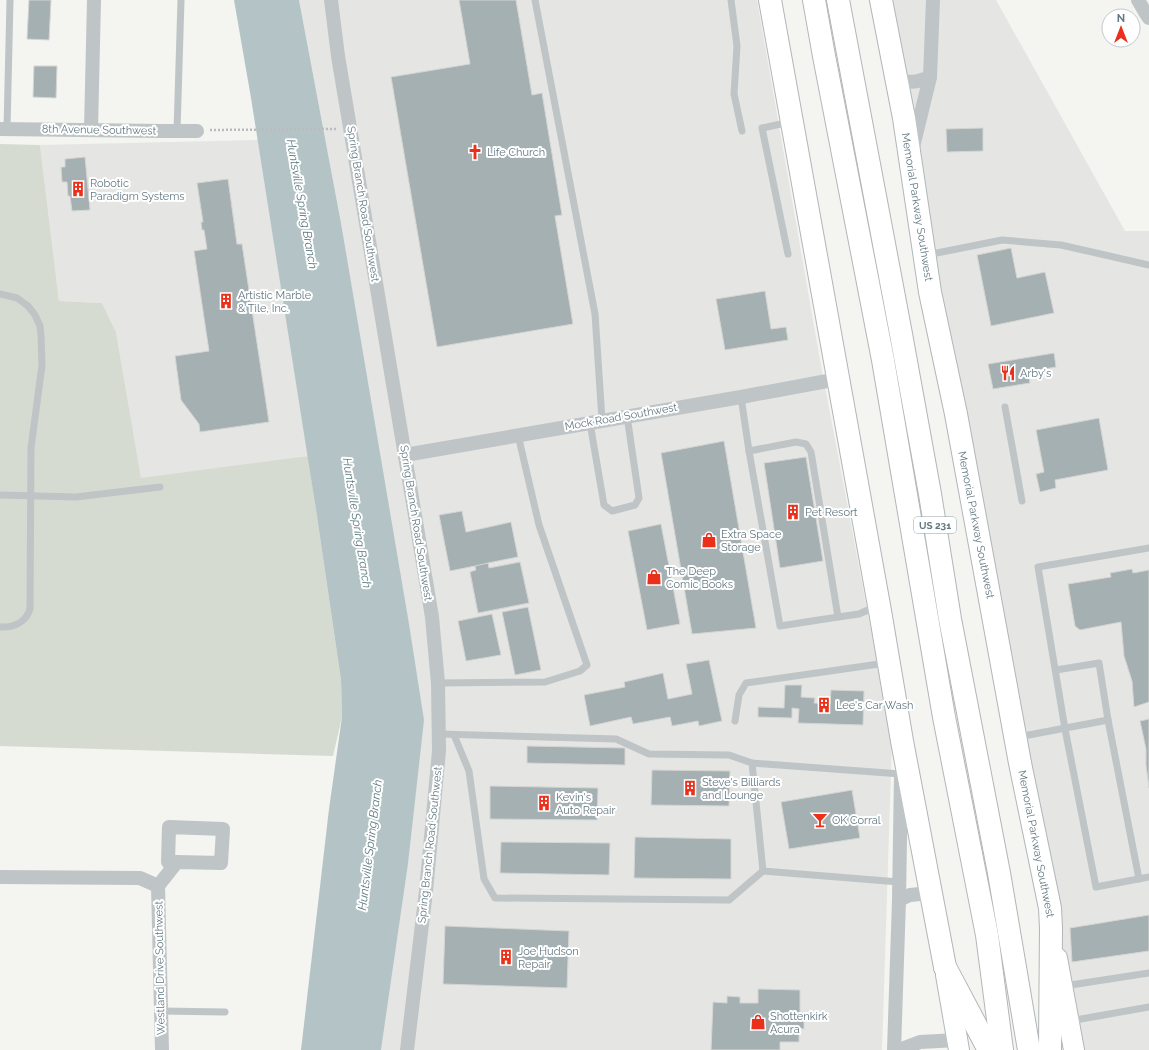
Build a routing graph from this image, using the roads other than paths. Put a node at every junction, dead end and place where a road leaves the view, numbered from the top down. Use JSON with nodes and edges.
{"nodes":[{"id":1,"x":10,"y":0,"type":"edge"},
{"id":2,"x":94,"y":0,"type":"edge"},
{"id":3,"x":181,"y":0,"type":"edge"},
{"id":4,"x":331,"y":0,"type":"edge"},
{"id":5,"x":535,"y":0,"type":"edge"},
{"id":6,"x":731,"y":0,"type":"edge"},
{"id":7,"x":770,"y":0,"type":"edge"},
{"id":8,"x":814,"y":0,"type":"edge"},
{"id":9,"x":838,"y":0,"type":"edge"},
{"id":10,"x":881,"y":0,"type":"edge"},
{"id":11,"x":933,"y":0,"type":"edge"},
{"id":12,"x":1138,"y":0,"type":"edge"},
{"id":13,"x":1149,"y":18,"type":"edge"},
{"id":14,"x":930,"y":77,"type":"junction"},
{"id":15,"x":896,"y":79,"type":"junction"},
{"id":16,"x":792,"y":122,"type":"junction"},
{"id":17,"x":4,"y":129,"type":"edge"},
{"id":18,"x":91,"y":130,"type":"junction"},
{"id":19,"x":177,"y":131,"type":"junction"},
{"id":20,"x":197,"y":131,"type":"road end"},
{"id":21,"x":742,"y":131,"type":"dead end"},
{"id":22,"x":910,"y":159,"type":"junction"},
{"id":23,"x":788,"y":254,"type":"dead end"},
{"id":24,"x":924,"y":256,"type":"junction"},
{"id":25,"x":1149,"y":265,"type":"edge"},
{"id":26,"x":0,"y":294,"type":"edge"},
{"id":27,"x":838,"y":379,"type":"junction"},
{"id":28,"x":741,"y":397,"type":"junction"},
{"id":29,"x":1005,"y":407,"type":"dead end"},
{"id":30,"x":627,"y":416,"type":"junction"},
{"id":31,"x":596,"y":421,"type":"junction"},
{"id":32,"x":518,"y":435,"type":"junction"},
{"id":33,"x":749,"y":451,"type":"junction"},
{"id":34,"x":404,"y":455,"type":"junction"},
{"id":35,"x":160,"y":487,"type":"dead end"},
{"id":36,"x":0,"y":495,"type":"edge"},
{"id":37,"x":31,"y":496,"type":"junction"},
{"id":38,"x":1022,"y":501,"type":"dead end"},
{"id":39,"x":1149,"y":548,"type":"edge"},
{"id":40,"x":879,"y":606,"type":"junction"},
{"id":41,"x":838,"y":617,"type":"junction"},
{"id":42,"x":0,"y":627,"type":"edge"},
{"id":43,"x":889,"y":663,"type":"junction"},
{"id":44,"x":1056,"y":670,"type":"junction"},
{"id":45,"x":438,"y":683,"type":"junction"},
{"id":46,"x":1108,"y":720,"type":"junction"},
{"id":47,"x":735,"y":721,"type":"dead end"},
{"id":48,"x":1065,"y":729,"type":"junction"},
{"id":49,"x":439,"y":734,"type":"junction"},
{"id":50,"x":454,"y":735,"type":"junction"},
{"id":51,"x":1016,"y":738,"type":"junction"},
{"id":52,"x":902,"y":741,"type":"junction"},
{"id":53,"x":752,"y":763,"type":"junction"},
{"id":54,"x":901,"y":774,"type":"junction"},
{"id":55,"x":177,"y":862,"type":"dead end"},
{"id":56,"x":763,"y":871,"type":"junction"},
{"id":57,"x":0,"y":877,"type":"edge"},
{"id":58,"x":1149,"y":878,"type":"edge"},
{"id":59,"x":1139,"y":879,"type":"junction"},
{"id":60,"x":900,"y":882,"type":"junction"},
{"id":61,"x":158,"y":886,"type":"junction"},
{"id":62,"x":930,"y":893,"type":"junction"},
{"id":63,"x":899,"y":900,"type":"junction"},
{"id":64,"x":1051,"y":928,"type":"junction"},
{"id":65,"x":944,"y":967,"type":"junction"},
{"id":66,"x":1149,"y":972,"type":"edge"},
{"id":67,"x":1062,"y":987,"type":"junction"},
{"id":68,"x":1149,"y":1007,"type":"edge"},
{"id":69,"x":161,"y":1011,"type":"junction"},
{"id":70,"x":225,"y":1012,"type":"dead end"},
{"id":71,"x":1068,"y":1021,"type":"junction"},
{"id":72,"x":958,"y":1045,"type":"edge"},
{"id":73,"x":162,"y":1050,"type":"edge"},
{"id":74,"x":407,"y":1050,"type":"edge"},
{"id":75,"x":894,"y":1050,"type":"edge"},
{"id":76,"x":899,"y":1050,"type":"edge"},
{"id":77,"x":989,"y":1050,"type":"edge"},
{"id":78,"x":1002,"y":1050,"type":"edge"},
{"id":79,"x":1029,"y":1050,"type":"edge"},
{"id":80,"x":1050,"y":1050,"type":"edge"},
{"id":81,"x":1074,"y":1050,"type":"edge"}],
"edges":[{"from":1,"to":17,"type":"lane"},
{"from":2,"to":18,"type":"street"},
{"from":3,"to":19,"type":"lane"},
{"from":4,"to":34,"type":"street","name":"Spring Branch Road Southwest"},
{"from":5,"to":31,"type":"lane"},
{"from":6,"to":21,"type":"lane"},
{"from":7,"to":16,"type":"main road"},
{"from":8,"to":78,"type":"main road","number":"US 231"},
{"from":9,"to":79,"type":"main road","number":"US 231"},
{"from":10,"to":15,"type":"main road","name":"Memorial Parkway Southwest"},
{"from":11,"to":14,"type":"street"},
{"from":12,"to":13,"type":"street"},
{"from":14,"to":15,"type":"street"},
{"from":14,"to":22,"type":"street"},
{"from":15,"to":22,"type":"main road","name":"Memorial Parkway Southwest"},
{"from":16,"to":23,"type":"lane"},
{"from":16,"to":27,"type":"main road"},
{"from":17,"to":18,"type":"street","name":"8th Avenue Southwest"},
{"from":18,"to":19,"type":"street","name":"8th Avenue Southwest"},
{"from":19,"to":20,"type":"street","name":"8th Avenue Southwest"},
{"from":22,"to":24,"type":"main road","name":"Memorial Parkway Southwest"},
{"from":24,"to":25,"type":"lane"},
{"from":24,"to":51,"type":"main road","name":"Memorial Parkway Southwest"},
{"from":26,"to":37,"type":"lane"},
{"from":27,"to":28,"type":"street","name":"Mock Road Southwest"},
{"from":27,"to":40,"type":"main road"},
{"from":28,"to":30,"type":"street","name":"Mock Road Southwest"},
{"from":28,"to":33,"type":"lane"},
{"from":29,"to":38,"type":"lane"},
{"from":30,"to":31,"type":"street","name":"Mock Road Southwest"},
{"from":30,"to":31,"type":"lane"},
{"from":31,"to":32,"type":"street","name":"Mock Road Southwest"},
{"from":32,"to":34,"type":"street","name":"Mock Road Southwest"},
{"from":32,"to":45,"type":"lane"},
{"from":33,"to":41,"type":"lane"},
{"from":33,"to":41,"type":"lane"},
{"from":34,"to":45,"type":"street","name":"Spring Branch Road Southwest"},
{"from":35,"to":37,"type":"lane"},
{"from":36,"to":37,"type":"lane"},
{"from":37,"to":42,"type":"lane"},
{"from":39,"to":44,"type":"lane"},
{"from":40,"to":41,"type":"lane"},
{"from":40,"to":43,"type":"main road"},
{"from":43,"to":47,"type":"lane"},
{"from":43,"to":52,"type":"main road"},
{"from":44,"to":46,"type":"lane"},
{"from":44,"to":48,"type":"lane"},
{"from":45,"to":49,"type":"street","name":"Spring Branch Road Southwest"},
{"from":46,"to":48,"type":"lane"},
{"from":46,"to":59,"type":"lane"},
{"from":48,"to":51,"type":"lane"},
{"from":48,"to":59,"type":"lane"},
{"from":49,"to":50,"type":"lane"},
{"from":49,"to":74,"type":"street","name":"Spring Branch Road Southwest"},
{"from":50,"to":53,"type":"lane"},
{"from":50,"to":56,"type":"lane"},
{"from":51,"to":64,"type":"main road","name":"Memorial Parkway Southwest"},
{"from":52,"to":54,"type":"street"},
{"from":52,"to":62,"type":"main road"},
{"from":53,"to":54,"type":"lane"},
{"from":53,"to":56,"type":"lane"},
{"from":54,"to":60,"type":"street"},
{"from":55,"to":61,"type":"street"},
{"from":56,"to":60,"type":"lane"},
{"from":57,"to":61,"type":"street"},
{"from":58,"to":59,"type":"lane"},
{"from":60,"to":63,"type":"street"},
{"from":61,"to":69,"type":"street","name":"Westland Drive Southwest"},
{"from":62,"to":63,"type":"street"},
{"from":62,"to":65,"type":"main road"},
{"from":63,"to":75,"type":"street"},
{"from":64,"to":67,"type":"main road","name":"Memorial Parkway Southwest"},
{"from":64,"to":80,"type":"main road"},
{"from":65,"to":72,"type":"main road"},
{"from":65,"to":77,"type":"main road"},
{"from":66,"to":67,"type":"lane"},
{"from":67,"to":71,"type":"main road","name":"Memorial Parkway Southwest"},
{"from":68,"to":71,"type":"lane"},
{"from":69,"to":70,"type":"lane"},
{"from":69,"to":73,"type":"street","name":"Westland Drive Southwest"},
{"from":71,"to":81,"type":"main road","name":"Memorial Parkway Southwest"},
{"from":72,"to":76,"type":"street"}]}
